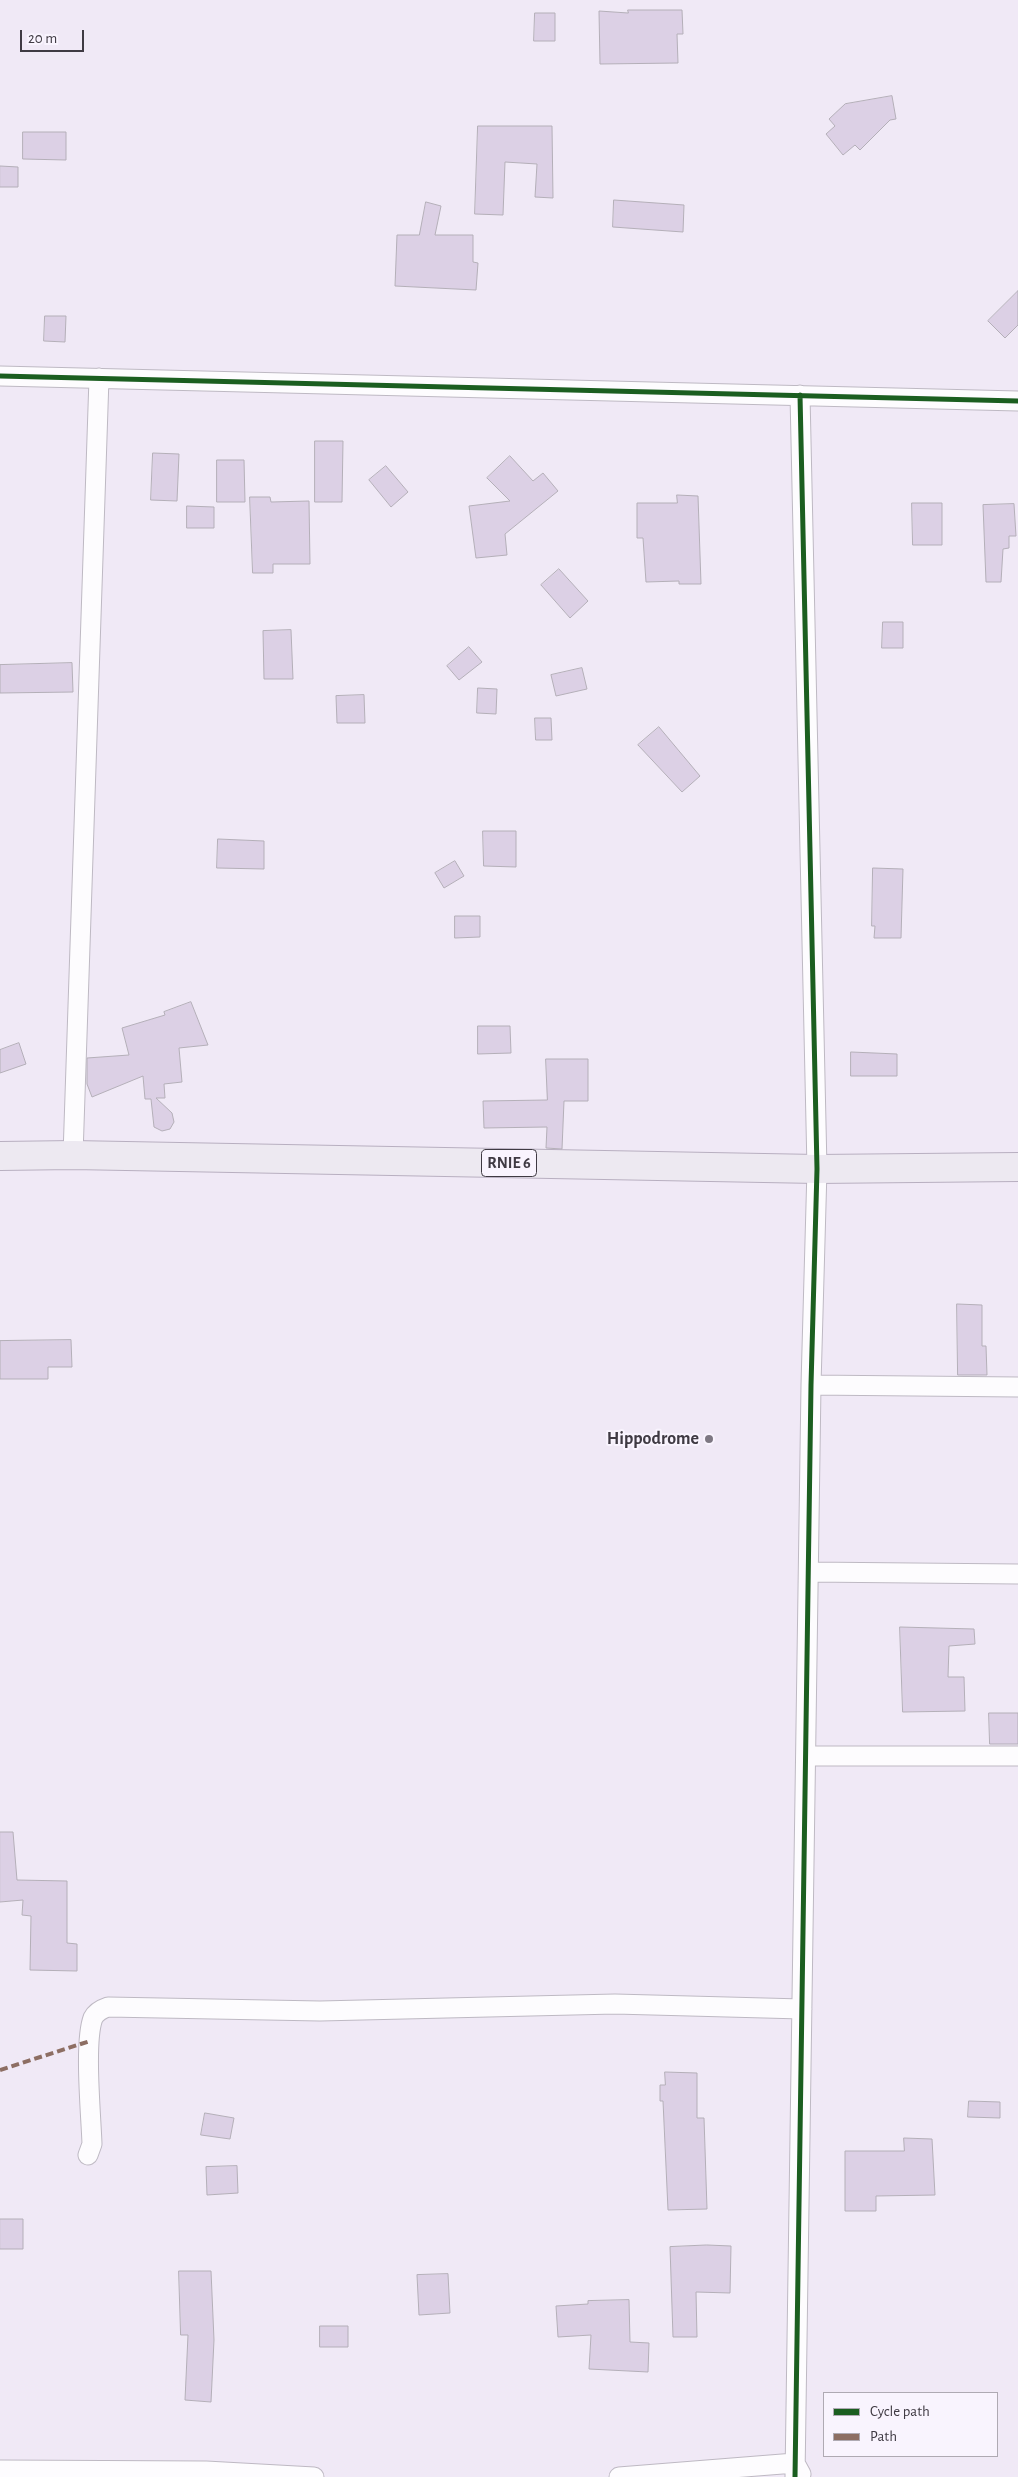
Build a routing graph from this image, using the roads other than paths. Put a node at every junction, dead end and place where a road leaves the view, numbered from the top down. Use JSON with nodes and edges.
{"nodes":[{"id":1,"x":0,"y":376,"type":"edge"},
{"id":2,"x":99,"y":378,"type":"junction"},
{"id":3,"x":800,"y":395,"type":"junction"},
{"id":4,"x":1018,"y":401,"type":"edge"},
{"id":5,"x":73,"y":1155,"type":"junction"},
{"id":6,"x":0,"y":1156,"type":"edge"},
{"id":7,"x":1018,"y":1167,"type":"edge"},
{"id":8,"x":817,"y":1169,"type":"junction"},
{"id":9,"x":811,"y":1385,"type":"junction"},
{"id":10,"x":1018,"y":1387,"type":"edge"},
{"id":11,"x":809,"y":1572,"type":"junction"},
{"id":12,"x":1018,"y":1574,"type":"edge"},
{"id":13,"x":806,"y":1756,"type":"junction"},
{"id":14,"x":1018,"y":1756,"type":"edge"},
{"id":15,"x":802,"y":2009,"type":"junction"},
{"id":16,"x":88,"y":2155,"type":"dead end"},
{"id":17,"x":0,"y":2470,"type":"edge"},
{"id":18,"x":797,"y":2472,"type":"edge"},
{"id":19,"x":314,"y":2477,"type":"edge"},
{"id":20,"x":619,"y":2477,"type":"edge"}],
"edges":[{"from":1,"to":2,"type":"street"},
{"from":2,"to":3,"type":"street"},
{"from":2,"to":5,"type":"street"},
{"from":3,"to":4,"type":"street"},
{"from":3,"to":8,"type":"street"},
{"from":5,"to":6,"type":"main road","number":"RNIE 6"},
{"from":5,"to":8,"type":"main road","number":"RNIE 6"},
{"from":7,"to":8,"type":"main road","number":"RNIE 6"},
{"from":8,"to":9,"type":"street"},
{"from":9,"to":10,"type":"street"},
{"from":9,"to":11,"type":"street"},
{"from":11,"to":12,"type":"street"},
{"from":11,"to":13,"type":"street"},
{"from":13,"to":14,"type":"street"},
{"from":13,"to":15,"type":"street"},
{"from":15,"to":16,"type":"street"},
{"from":15,"to":18,"type":"street"},
{"from":17,"to":19,"type":"street"},
{"from":18,"to":20,"type":"street"}]}
